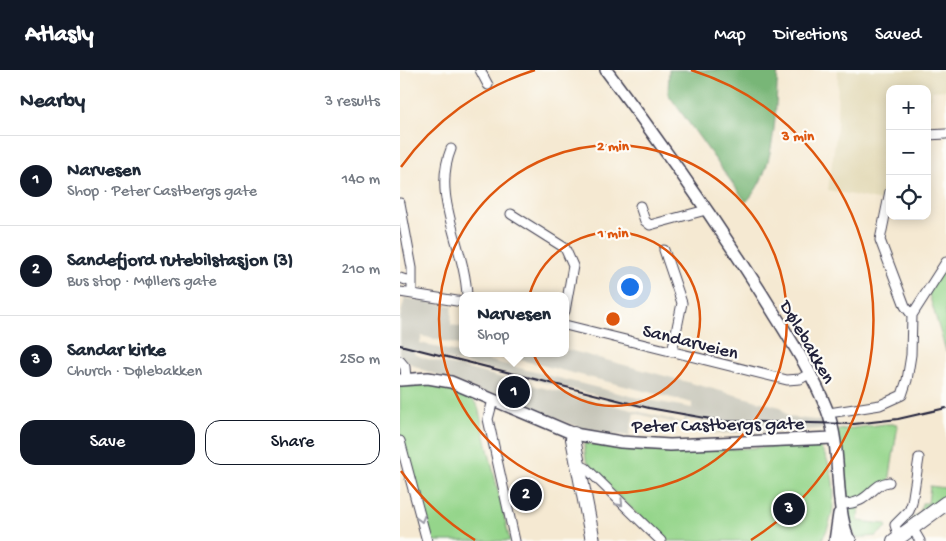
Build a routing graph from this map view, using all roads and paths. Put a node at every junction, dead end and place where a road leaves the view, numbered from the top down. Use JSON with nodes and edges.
{"nodes":[{"id":1,"x":480,"y":70,"type":"edge"},
{"id":2,"x":606,"y":70,"type":"edge"},
{"id":3,"x":488,"y":85,"type":"dead end"},
{"id":4,"x":931,"y":134,"type":"edge"},
{"id":5,"x":946,"y":134,"type":"edge"},
{"id":6,"x":451,"y":149,"type":"dead end"},
{"id":7,"x":400,"y":203,"type":"edge"},
{"id":8,"x":640,"y":206,"type":"dead end"},
{"id":9,"x":706,"y":210,"type":"junction"},
{"id":10,"x":886,"y":211,"type":"edge"},
{"id":11,"x":511,"y":214,"type":"dead end"},
{"id":12,"x":664,"y":250,"type":"dead end"},
{"id":13,"x":946,"y":262,"type":"edge"},
{"id":14,"x":400,"y":278,"type":"edge"},
{"id":15,"x":412,"y":282,"type":"junction"},
{"id":16,"x":400,"y":292,"type":"edge"},
{"id":17,"x":466,"y":292,"type":"edge"},
{"id":18,"x":568,"y":292,"type":"edge"},
{"id":19,"x":412,"y":293,"type":"junction"},
{"id":20,"x":459,"y":301,"type":"edge"},
{"id":21,"x":912,"y":314,"type":"junction"},
{"id":22,"x":569,"y":326,"type":"edge"},
{"id":23,"x":672,"y":352,"type":"junction"},
{"id":24,"x":400,"y":362,"type":"edge"},
{"id":25,"x":809,"y":374,"type":"junction"},
{"id":26,"x":403,"y":380,"type":"edge"},
{"id":27,"x":493,"y":400,"type":"junction"},
{"id":28,"x":828,"y":413,"type":"junction"},
{"id":29,"x":574,"y":434,"type":"junction"},
{"id":30,"x":833,"y":438,"type":"junction"},
{"id":31,"x":400,"y":441,"type":"edge"},
{"id":32,"x":918,"y":458,"type":"dead end"},
{"id":33,"x":403,"y":463,"type":"edge"},
{"id":34,"x":583,"y":466,"type":"junction"},
{"id":35,"x":889,"y":482,"type":"dead end"},
{"id":36,"x":946,"y":503,"type":"edge"},
{"id":37,"x":840,"y":504,"type":"junction"},
{"id":38,"x":913,"y":529,"type":"junction"},
{"id":39,"x":897,"y":540,"type":"edge"},
{"id":40,"x":427,"y":541,"type":"edge"},
{"id":41,"x":515,"y":541,"type":"edge"},
{"id":42,"x":593,"y":541,"type":"edge"},
{"id":43,"x":661,"y":541,"type":"edge"},
{"id":44,"x":836,"y":541,"type":"edge"},
{"id":45,"x":849,"y":541,"type":"edge"},
{"id":46,"x":920,"y":541,"type":"edge"}],
"edges":[{"from":1,"to":3,"type":"street"},
{"from":2,"to":9,"type":"main road","name":"Dølebakken"},
{"from":4,"to":5,"type":"street"},
{"from":6,"to":17,"type":"street"},
{"from":7,"to":15,"type":"street"},
{"from":8,"to":9,"type":"street"},
{"from":9,"to":25,"type":"main road","name":"Dølebakken"},
{"from":10,"to":21,"type":"street"},
{"from":11,"to":18,"type":"street"},
{"from":12,"to":23,"type":"street"},
{"from":13,"to":21,"type":"street"},
{"from":14,"to":15,"type":"street"},
{"from":15,"to":19,"type":"street"},
{"from":16,"to":19,"type":"street"},
{"from":19,"to":20,"type":"street"},
{"from":21,"to":28,"type":"street"},
{"from":22,"to":23,"type":"street","name":"Sandarveien"},
{"from":23,"to":25,"type":"street","name":"Sandarveien"},
{"from":24,"to":26,"type":"street"},
{"from":25,"to":28,"type":"main road","name":"Dølebakken"},
{"from":26,"to":27,"type":"main road","name":"Peter Castbergs gate"},
{"from":27,"to":29,"type":"main road","name":"Peter Castbergs gate"},
{"from":27,"to":41,"type":"street"},
{"from":28,"to":30,"type":"main road","name":"Dølebakken"},
{"from":29,"to":30,"type":"main road","name":"Peter Castbergs gate"},
{"from":29,"to":34,"type":"main road"},
{"from":30,"to":37,"type":"main road","name":"Dølebakken"},
{"from":31,"to":33,"type":"street"},
{"from":32,"to":39,"type":"street"},
{"from":33,"to":40,"type":"street","one_way":true},
{"from":34,"to":42,"type":"main road"},
{"from":34,"to":43,"type":"street","one_way":true},
{"from":35,"to":37,"type":"street"},
{"from":36,"to":38,"type":"main road"},
{"from":37,"to":44,"type":"main road","name":"Dølebakken"},
{"from":37,"to":45,"type":"main road","name":"Dølebakken"},
{"from":38,"to":39,"type":"main road"},
{"from":38,"to":46,"type":"street"},
{"from":44,"to":45,"type":"main road"}]}
